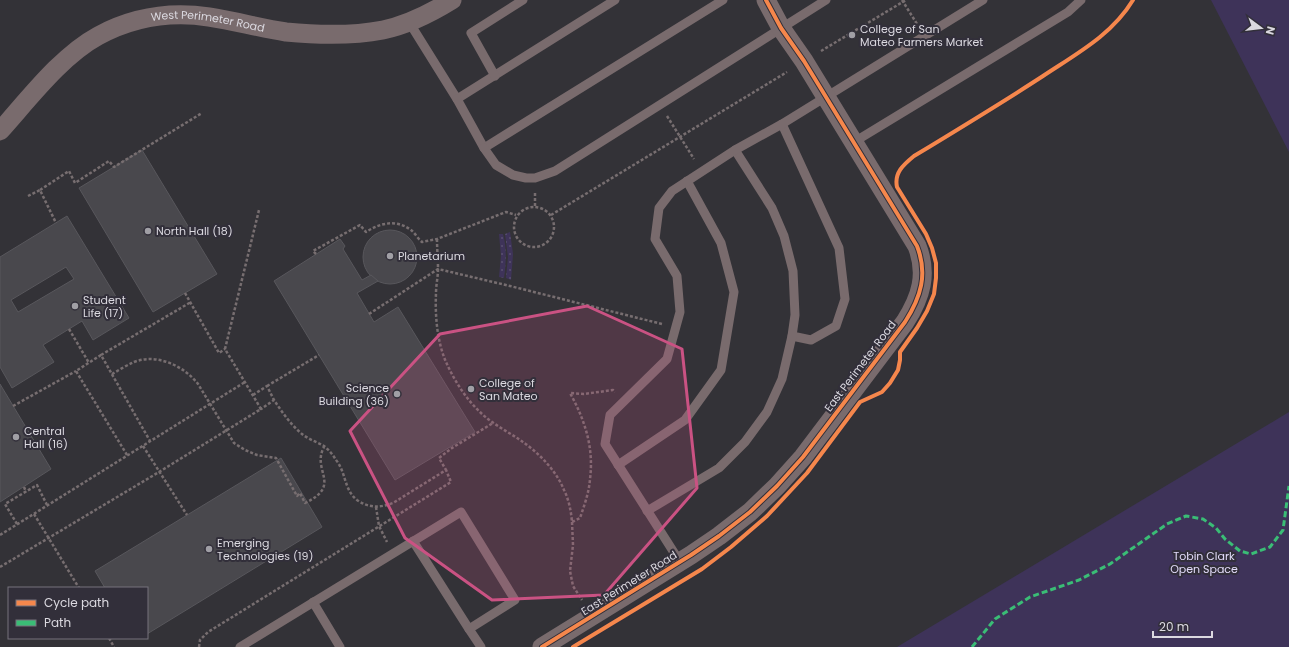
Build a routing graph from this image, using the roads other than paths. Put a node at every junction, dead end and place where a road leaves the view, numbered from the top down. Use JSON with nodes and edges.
{"nodes":[{"id":1,"x":452,"y":0,"type":"edge"},
{"id":2,"x":523,"y":0,"type":"edge"},
{"id":3,"x":615,"y":0,"type":"edge"},
{"id":4,"x":723,"y":0,"type":"edge"},
{"id":5,"x":766,"y":0,"type":"edge"},
{"id":6,"x":826,"y":0,"type":"edge"},
{"id":7,"x":983,"y":0,"type":"edge"},
{"id":8,"x":1081,"y":0,"type":"edge"},
{"id":9,"x":409,"y":22,"type":"junction"},
{"id":10,"x":781,"y":28,"type":"junction"},
{"id":11,"x":494,"y":76,"type":"junction"},
{"id":12,"x":826,"y":96,"type":"junction"},
{"id":13,"x":457,"y":99,"type":"junction"},
{"id":14,"x":782,"y":124,"type":"junction"},
{"id":15,"x":0,"y":131,"type":"edge"},
{"id":16,"x":854,"y":142,"type":"junction"},
{"id":17,"x":484,"y":148,"type":"junction"},
{"id":18,"x":735,"y":150,"type":"junction"},
{"id":19,"x":687,"y":181,"type":"junction"},
{"id":20,"x":792,"y":336,"type":"junction"},
{"id":21,"x":618,"y":465,"type":"junction"},
{"id":22,"x":647,"y":511,"type":"junction"},
{"id":23,"x":413,"y":541,"type":"junction"},
{"id":24,"x":680,"y":562,"type":"junction"},
{"id":25,"x":312,"y":602,"type":"junction"},
{"id":26,"x":469,"y":629,"type":"junction"},
{"id":27,"x":240,"y":647,"type":"edge"},
{"id":28,"x":340,"y":647,"type":"edge"},
{"id":29,"x":481,"y":647,"type":"edge"},
{"id":30,"x":542,"y":647,"type":"edge"}],
"edges":[{"from":1,"to":9,"type":"street","name":"West Perimeter Road"},
{"from":2,"to":11,"type":"lane"},
{"from":3,"to":11,"type":"lane"},
{"from":4,"to":17,"type":"lane"},
{"from":5,"to":10,"type":"street","name":"East Perimeter Road"},
{"from":6,"to":10,"type":"lane"},
{"from":7,"to":12,"type":"lane"},
{"from":8,"to":16,"type":"lane"},
{"from":9,"to":13,"type":"lane"},
{"from":9,"to":15,"type":"street","name":"West Perimeter Road"},
{"from":10,"to":12,"type":"street","name":"East Perimeter Road"},
{"from":10,"to":17,"type":"lane"},
{"from":11,"to":13,"type":"lane"},
{"from":12,"to":14,"type":"lane"},
{"from":12,"to":16,"type":"street","name":"East Perimeter Road"},
{"from":13,"to":17,"type":"lane"},
{"from":14,"to":18,"type":"lane"},
{"from":14,"to":20,"type":"lane"},
{"from":16,"to":24,"type":"street","name":"East Perimeter Road"},
{"from":18,"to":19,"type":"lane"},
{"from":18,"to":20,"type":"lane"},
{"from":19,"to":21,"type":"lane"},
{"from":19,"to":21,"type":"lane"},
{"from":20,"to":22,"type":"lane"},
{"from":21,"to":22,"type":"lane"},
{"from":22,"to":24,"type":"lane"},
{"from":23,"to":25,"type":"lane"},
{"from":23,"to":26,"type":"lane"},
{"from":23,"to":26,"type":"lane"},
{"from":24,"to":30,"type":"street","name":"East Perimeter Road"},
{"from":25,"to":27,"type":"lane"},
{"from":25,"to":28,"type":"lane"},
{"from":26,"to":29,"type":"lane"}]}
